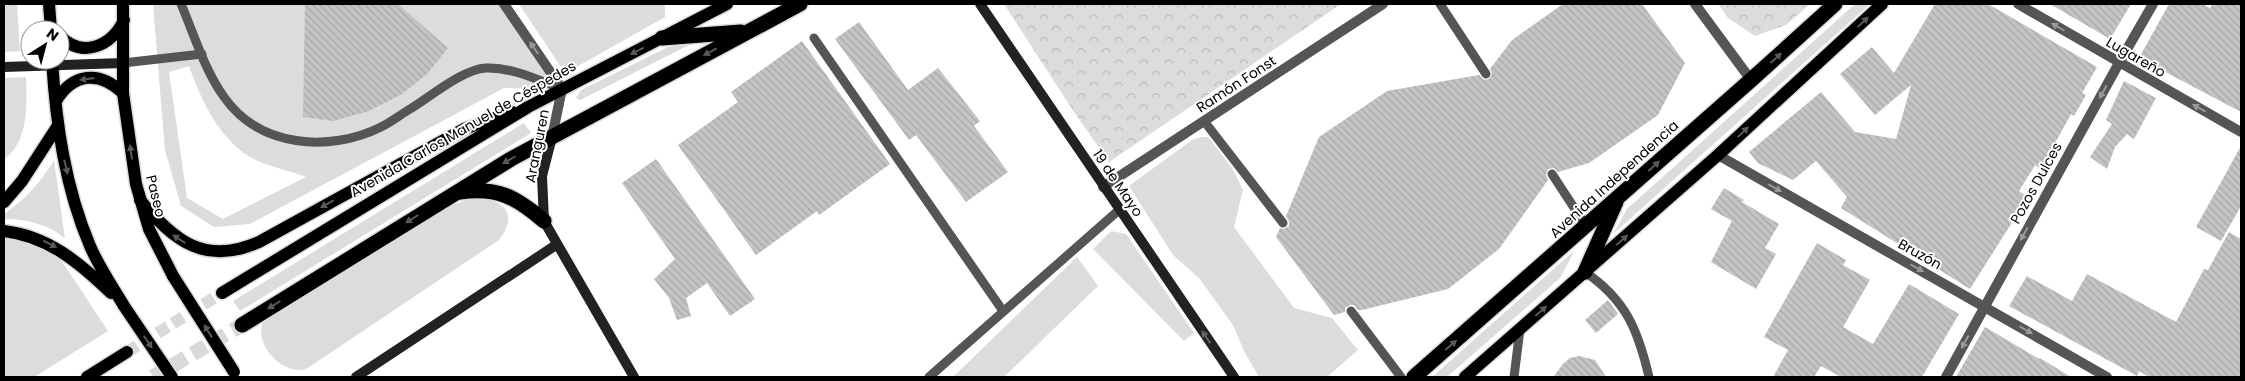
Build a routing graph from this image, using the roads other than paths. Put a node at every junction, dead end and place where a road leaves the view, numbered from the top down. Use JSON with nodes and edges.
{"nodes":[{"id":1,"x":48,"y":4,"type":"edge"},
{"id":2,"x":123,"y":4,"type":"edge"},
{"id":3,"x":181,"y":4,"type":"edge"},
{"id":4,"x":504,"y":4,"type":"edge"},
{"id":5,"x":726,"y":4,"type":"edge"},
{"id":6,"x":800,"y":4,"type":"edge"},
{"id":7,"x":980,"y":4,"type":"edge"},
{"id":8,"x":1383,"y":4,"type":"edge"},
{"id":9,"x":1440,"y":4,"type":"edge"},
{"id":10,"x":1695,"y":4,"type":"edge"},
{"id":11,"x":1835,"y":4,"type":"edge"},
{"id":12,"x":1882,"y":4,"type":"edge"},
{"id":13,"x":2018,"y":4,"type":"edge"},
{"id":14,"x":2153,"y":4,"type":"edge"},
{"id":15,"x":124,"y":19,"type":"junction"},
{"id":16,"x":51,"y":20,"type":"edge"},
{"id":17,"x":748,"y":31,"type":"junction"},
{"id":18,"x":662,"y":38,"type":"junction"},
{"id":19,"x":814,"y":38,"type":"dead end"},
{"id":20,"x":70,"y":43,"type":"edge"},
{"id":21,"x":202,"y":54,"type":"junction"},
{"id":22,"x":70,"y":62,"type":"edge"},
{"id":23,"x":123,"y":63,"type":"junction"},
{"id":24,"x":2118,"y":63,"type":"junction"},
{"id":25,"x":20,"y":65,"type":"edge"},
{"id":26,"x":4,"y":67,"type":"edge"},
{"id":27,"x":53,"y":70,"type":"edge"},
{"id":28,"x":1486,"y":74,"type":"dead end"},
{"id":29,"x":1751,"y":80,"type":"junction"},
{"id":30,"x":562,"y":88,"type":"junction"},
{"id":31,"x":123,"y":93,"type":"junction"},
{"id":32,"x":56,"y":101,"type":"junction"},
{"id":33,"x":528,"y":107,"type":"junction"},
{"id":34,"x":1204,"y":121,"type":"junction"},
{"id":35,"x":57,"y":127,"type":"junction"},
{"id":36,"x":2241,"y":132,"type":"edge"},
{"id":37,"x":552,"y":137,"type":"junction"},
{"id":38,"x":1718,"y":155,"type":"junction"},
{"id":39,"x":1552,"y":174,"type":"dead end"},
{"id":40,"x":1103,"y":187,"type":"junction"},
{"id":41,"x":454,"y":193,"type":"junction"},
{"id":42,"x":1618,"y":198,"type":"junction"},
{"id":43,"x":140,"y":200,"type":"junction"},
{"id":44,"x":4,"y":202,"type":"edge"},
{"id":45,"x":1119,"y":210,"type":"junction"},
{"id":46,"x":544,"y":221,"type":"junction"},
{"id":47,"x":1283,"y":223,"type":"dead end"},
{"id":48,"x":1586,"y":226,"type":"junction"},
{"id":49,"x":4,"y":231,"type":"edge"},
{"id":50,"x":556,"y":245,"type":"junction"},
{"id":51,"x":1586,"y":272,"type":"junction"},
{"id":52,"x":222,"y":293,"type":"tunnel mouth"},
{"id":53,"x":124,"y":306,"type":"junction"},
{"id":54,"x":1984,"y":306,"type":"junction"},
{"id":55,"x":1003,"y":311,"type":"junction"},
{"id":56,"x":1351,"y":311,"type":"dead end"},
{"id":57,"x":242,"y":325,"type":"tunnel mouth"},
{"id":58,"x":1520,"y":329,"type":"junction"},
{"id":59,"x":127,"y":352,"type":"tunnel mouth"},
{"id":60,"x":236,"y":375,"type":"edge"},
{"id":61,"x":87,"y":377,"type":"edge"},
{"id":62,"x":172,"y":377,"type":"edge"},
{"id":63,"x":356,"y":377,"type":"edge"},
{"id":64,"x":634,"y":377,"type":"edge"},
{"id":65,"x":929,"y":377,"type":"edge"},
{"id":66,"x":1234,"y":377,"type":"edge"},
{"id":67,"x":1401,"y":377,"type":"edge"},
{"id":68,"x":1414,"y":377,"type":"edge"},
{"id":69,"x":1464,"y":377,"type":"edge"},
{"id":70,"x":1514,"y":377,"type":"edge"},
{"id":71,"x":1648,"y":377,"type":"edge"},
{"id":72,"x":1946,"y":377,"type":"edge"},
{"id":73,"x":2107,"y":377,"type":"edge"}],
"edges":[{"from":1,"to":16,"type":"main road"},
{"from":2,"to":15,"type":"main road","name":"Paseo"},
{"from":3,"to":21,"type":"lane"},
{"from":30,"to":4,"type":"street","one_way":true},
{"from":5,"to":18,"type":"main road","name":"Avenida Carlos Manuel de Céspedes"},
{"from":6,"to":17,"type":"highway"},
{"from":7,"to":40,"type":"street","name":"19 de Mayo"},
{"from":8,"to":34,"type":"street","name":"Ramón Fonst"},
{"from":9,"to":28,"type":"lane"},
{"from":10,"to":29,"type":"street"},
{"from":29,"to":11,"type":"highway","name":"Avenida Independencia","one_way":true},
{"from":38,"to":12,"type":"main road","one_way":true},
{"from":24,"to":13,"type":"street","name":"Lugareño","one_way":true},
{"from":14,"to":24,"type":"street","name":"Pozos Dulces"},
{"from":15,"to":20,"type":"main road"},
{"from":15,"to":23,"type":"main road","name":"Paseo"},
{"from":17,"to":18,"type":"highway"},
{"from":17,"to":37,"type":"highway","one_way":true},
{"from":18,"to":30,"type":"main road","name":"Avenida Carlos Manuel de Céspedes","one_way":true},
{"from":19,"to":55,"type":"lane"},
{"from":21,"to":23,"type":"lane"},
{"from":21,"to":30,"type":"lane"},
{"from":22,"to":23,"type":"street"},
{"from":23,"to":31,"type":"main road","name":"Paseo"},
{"from":36,"to":24,"type":"street","name":"Lugareño","one_way":true},
{"from":24,"to":54,"type":"street","name":"Pozos Dulces","one_way":true},
{"from":25,"to":26,"type":"street"},
{"from":27,"to":32,"type":"main road"},
{"from":42,"to":29,"type":"highway","name":"Avenida Independencia","one_way":true},
{"from":30,"to":33,"type":"main road","name":"Avenida Carlos Manuel de Céspedes"},
{"from":30,"to":37,"type":"street","name":"Aranguren"},
{"from":31,"to":32,"type":"main road","one_way":true},
{"from":43,"to":31,"type":"main road","name":"Paseo","one_way":true},
{"from":32,"to":35,"type":"main road"},
{"from":33,"to":43,"type":"main road","one_way":true},
{"from":33,"to":52,"type":"main road","name":"Avenida Carlos Manuel de Céspedes"},
{"from":34,"to":40,"type":"street","name":"Ramón Fonst"},
{"from":34,"to":47,"type":"lane"},
{"from":35,"to":44,"type":"main road"},
{"from":35,"to":53,"type":"main road","one_way":true},
{"from":37,"to":41,"type":"highway","one_way":true},
{"from":37,"to":46,"type":"street","name":"Aranguren"},
{"from":51,"to":38,"type":"main road","one_way":true},
{"from":38,"to":54,"type":"street","name":"Bruzón","one_way":true},
{"from":39,"to":48,"type":"lane"},
{"from":40,"to":45,"type":"street","name":"19 de Mayo"},
{"from":41,"to":46,"type":"highway"},
{"from":41,"to":57,"type":"highway","one_way":true},
{"from":42,"to":48,"type":"highway","name":"Avenida Independencia"},
{"from":42,"to":51,"type":"highway"},
{"from":60,"to":43,"type":"main road","name":"Paseo","one_way":true,"bridge":true},
{"from":45,"to":55,"type":"lane"},
{"from":66,"to":45,"type":"street","name":"19 de Mayo","one_way":true},
{"from":46,"to":50,"type":"street","name":"Aranguren"},
{"from":68,"to":48,"type":"highway","name":"Avenida Independencia","one_way":true},
{"from":49,"to":53,"type":"main road","one_way":true},
{"from":50,"to":63,"type":"street"},
{"from":50,"to":64,"type":"street","name":"Aranguren"},
{"from":58,"to":51,"type":"main road","one_way":true},
{"from":51,"to":71,"type":"lane"},
{"from":53,"to":62,"type":"main road","one_way":true,"bridge":true},
{"from":54,"to":72,"type":"street","name":"Pozos Dulces","one_way":true},
{"from":54,"to":73,"type":"street","name":"Bruzón","one_way":true},
{"from":55,"to":65,"type":"lane"},
{"from":56,"to":67,"type":"lane"},
{"from":58,"to":69,"type":"main road"},
{"from":58,"to":70,"type":"lane"},
{"from":59,"to":61,"type":"main road"}]}
